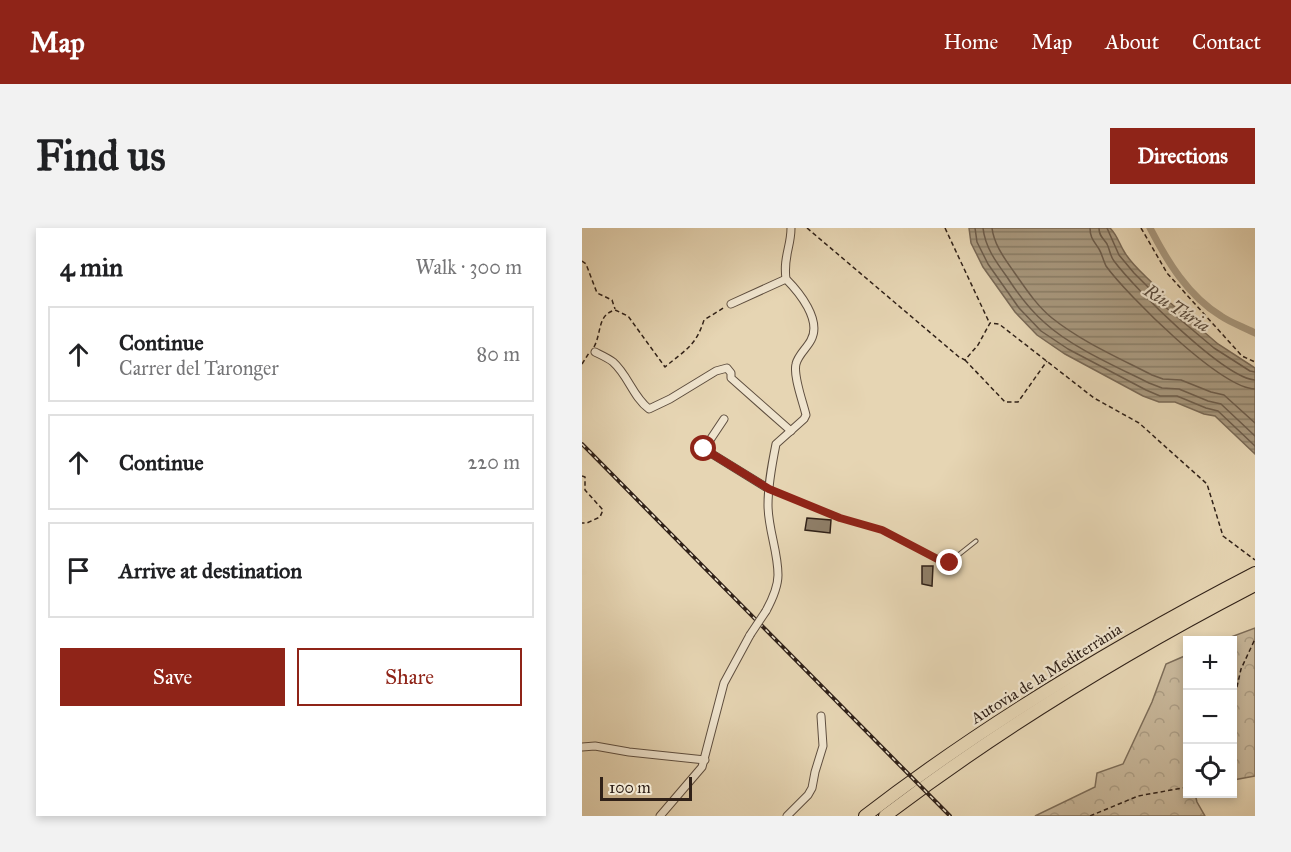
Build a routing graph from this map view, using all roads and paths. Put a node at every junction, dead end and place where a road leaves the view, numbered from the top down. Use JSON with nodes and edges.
{"nodes":[{"id":1,"x":791,"y":228,"type":"edge"},
{"id":2,"x":807,"y":228,"type":"edge"},
{"id":3,"x":945,"y":228,"type":"edge"},
{"id":4,"x":1142,"y":228,"type":"edge"},
{"id":5,"x":582,"y":261,"type":"edge"},
{"id":6,"x":786,"y":279,"type":"junction"},
{"id":7,"x":731,"y":304,"type":"joint"},
{"id":8,"x":615,"y":310,"type":"junction"},
{"id":9,"x":990,"y":323,"type":"junction"},
{"id":10,"x":595,"y":352,"type":"dead end"},
{"id":11,"x":965,"y":360,"type":"junction"},
{"id":12,"x":1047,"y":360,"type":"junction"},
{"id":13,"x":1255,"y":362,"type":"edge"},
{"id":14,"x":582,"y":363,"type":"edge"},
{"id":15,"x":724,"y":418,"type":"dead end"},
{"id":16,"x":791,"y":431,"type":"junction"},
{"id":17,"x":582,"y":476,"type":"edge"},
{"id":18,"x":769,"y":489,"type":"junction"},
{"id":19,"x":582,"y":523,"type":"edge"},
{"id":20,"x":976,"y":541,"type":"dead end"},
{"id":21,"x":1255,"y":560,"type":"edge"},
{"id":22,"x":1255,"y":573,"type":"edge"},
{"id":23,"x":1255,"y":585,"type":"edge"},
{"id":24,"x":1228,"y":593,"type":"junction"},
{"id":25,"x":1255,"y":639,"type":"edge"},
{"id":26,"x":1237,"y":690,"type":"edge"},
{"id":27,"x":821,"y":716,"type":"dead end"},
{"id":28,"x":582,"y":747,"type":"edge"},
{"id":29,"x":705,"y":760,"type":"junction"},
{"id":30,"x":1183,"y":788,"type":"edge"},
{"id":31,"x":660,"y":816,"type":"edge"},
{"id":32,"x":787,"y":816,"type":"edge"},
{"id":33,"x":865,"y":816,"type":"edge"},
{"id":34,"x":885,"y":816,"type":"edge"},
{"id":35,"x":1090,"y":816,"type":"edge"}],
"edges":[{"from":1,"to":6,"type":"street"},
{"from":2,"to":11,"type":"path"},
{"from":3,"to":9,"type":"path"},
{"from":4,"to":13,"type":"path"},
{"from":5,"to":8,"type":"path"},
{"from":6,"to":7,"type":"street"},
{"from":6,"to":16,"type":"street"},
{"from":7,"to":8,"type":"path"},
{"from":8,"to":14,"type":"path"},
{"from":9,"to":11,"type":"path"},
{"from":9,"to":12,"type":"path"},
{"from":10,"to":16,"type":"street"},
{"from":11,"to":12,"type":"path"},
{"from":12,"to":21,"type":"path"},
{"from":15,"to":18,"type":"street"},
{"from":16,"to":18,"type":"street"},
{"from":17,"to":19,"type":"path"},
{"from":18,"to":20,"type":"lane"},
{"from":18,"to":29,"type":"street","bridge":true},
{"from":22,"to":24,"type":"highway","name":"Autovia de la Mediterrània"},
{"from":23,"to":24,"type":"highway","name":"Autovia de la Mediterrània"},
{"from":24,"to":33,"type":"highway","name":"Autovia de la Mediterrània"},
{"from":24,"to":34,"type":"highway","name":"Autovia de la Mediterrània"},
{"from":25,"to":26,"type":"path"},
{"from":27,"to":32,"type":"street"},
{"from":28,"to":29,"type":"street"},
{"from":29,"to":31,"type":"street"},
{"from":30,"to":35,"type":"path"}]}
